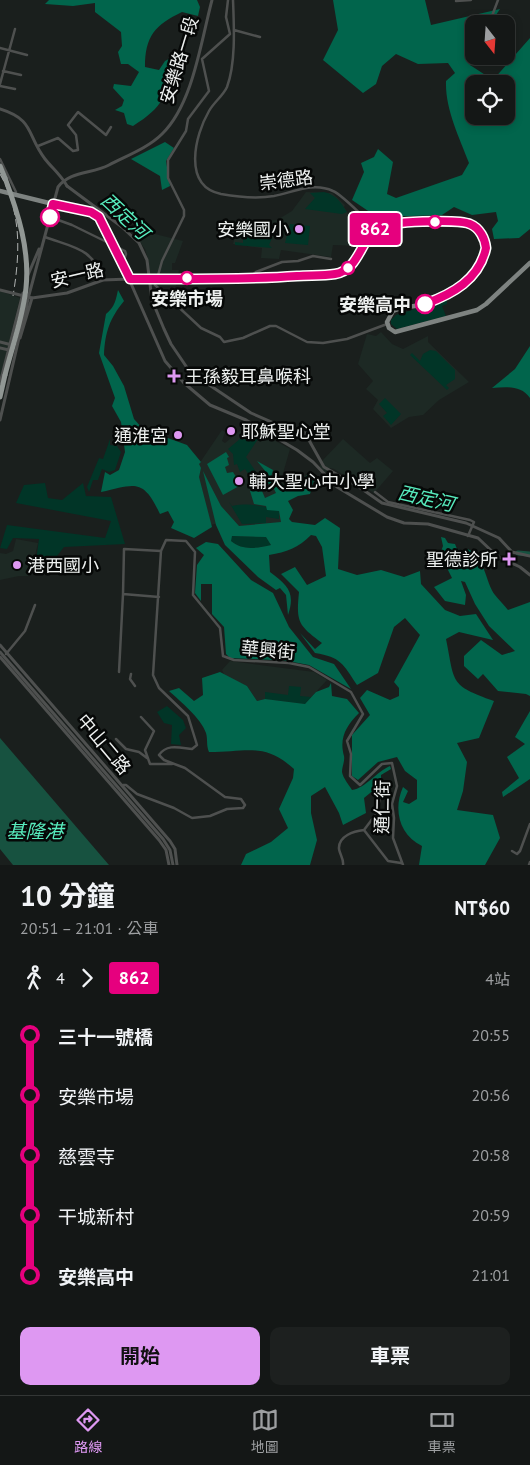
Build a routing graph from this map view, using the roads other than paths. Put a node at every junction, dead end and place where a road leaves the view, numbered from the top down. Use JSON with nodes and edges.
{"nodes":[{"id":1,"x":212,"y":0,"type":"edge"},
{"id":2,"x":228,"y":0,"type":"edge"},
{"id":3,"x":232,"y":0,"type":"edge"},
{"id":4,"x":471,"y":0,"type":"edge"},
{"id":5,"x":498,"y":0,"type":"edge"},
{"id":6,"x":456,"y":1,"type":"dead end"},
{"id":7,"x":492,"y":15,"type":"edge"},
{"id":8,"x":15,"y":30,"type":"dead end"},
{"id":9,"x":234,"y":30,"type":"junction"},
{"id":10,"x":260,"y":37,"type":"dead end"},
{"id":11,"x":0,"y":48,"type":"edge"},
{"id":12,"x":9,"y":50,"type":"junction"},
{"id":13,"x":27,"y":55,"type":"dead end"},
{"id":14,"x":196,"y":58,"type":"junction"},
{"id":15,"x":202,"y":60,"type":"junction"},
{"id":16,"x":3,"y":71,"type":"junction"},
{"id":17,"x":21,"y":75,"type":"dead end"},
{"id":18,"x":0,"y":85,"type":"edge"},
{"id":19,"x":15,"y":89,"type":"dead end"},
{"id":20,"x":0,"y":109,"type":"edge"},
{"id":21,"x":111,"y":127,"type":"dead end"},
{"id":22,"x":38,"y":146,"type":"junction"},
{"id":23,"x":0,"y":164,"type":"edge"},
{"id":24,"x":6,"y":176,"type":"junction"},
{"id":25,"x":63,"y":180,"type":"junction"},
{"id":26,"x":0,"y":191,"type":"edge"},
{"id":27,"x":16,"y":192,"type":"dead end"},
{"id":28,"x":53,"y":204,"type":"junction"},
{"id":29,"x":50,"y":217,"type":"junction"},
{"id":30,"x":376,"y":229,"type":"junction"},
{"id":31,"x":44,"y":237,"type":"junction"},
{"id":32,"x":114,"y":245,"type":"junction"},
{"id":33,"x":331,"y":259,"type":"dead end"},
{"id":34,"x":530,"y":263,"type":"edge"},
{"id":35,"x":130,"y":279,"type":"junction"},
{"id":36,"x":153,"y":279,"type":"junction"},
{"id":37,"x":248,"y":279,"type":"junction"},
{"id":38,"x":103,"y":280,"type":"junction"},
{"id":39,"x":0,"y":290,"type":"edge"},
{"id":40,"x":32,"y":298,"type":"junction"},
{"id":41,"x":387,"y":324,"type":"junction"},
{"id":42,"x":20,"y":338,"type":"junction"},
{"id":43,"x":0,"y":342,"type":"edge"},
{"id":44,"x":10,"y":345,"type":"junction"},
{"id":45,"x":18,"y":347,"type":"junction"},
{"id":46,"x":0,"y":348,"type":"edge"},
{"id":47,"x":9,"y":350,"type":"junction"},
{"id":48,"x":16,"y":352,"type":"junction"},
{"id":49,"x":0,"y":383,"type":"edge"},
{"id":50,"x":0,"y":397,"type":"edge"},
{"id":51,"x":0,"y":420,"type":"edge"},
{"id":52,"x":375,"y":492,"type":"dead end"},
{"id":53,"x":386,"y":500,"type":"junction"},
{"id":54,"x":379,"y":512,"type":"junction"},
{"id":55,"x":468,"y":536,"type":"junction"},
{"id":56,"x":161,"y":551,"type":"junction"},
{"id":57,"x":530,"y":556,"type":"edge"},
{"id":58,"x":530,"y":575,"type":"edge"},
{"id":59,"x":124,"y":594,"type":"junction"},
{"id":60,"x":159,"y":597,"type":"junction"},
{"id":61,"x":35,"y":605,"type":"dead end"},
{"id":62,"x":0,"y":645,"type":"edge"},
{"id":63,"x":0,"y":652,"type":"edge"},
{"id":64,"x":3,"y":656,"type":"edge"},
{"id":65,"x":119,"y":672,"type":"dead end"},
{"id":66,"x":131,"y":674,"type":"dead end"},
{"id":67,"x":135,"y":686,"type":"dead end"},
{"id":68,"x":351,"y":692,"type":"joint"},
{"id":69,"x":141,"y":717,"type":"dead end"},
{"id":70,"x":116,"y":739,"type":"dead end"},
{"id":71,"x":147,"y":758,"type":"junction"},
{"id":72,"x":176,"y":764,"type":"junction"},
{"id":73,"x":118,"y":788,"type":"junction"},
{"id":74,"x":383,"y":788,"type":"dead end"},
{"id":75,"x":530,"y":824,"type":"edge"},
{"id":76,"x":364,"y":830,"type":"junction"},
{"id":77,"x":512,"y":851,"type":"dead end"},
{"id":78,"x":402,"y":864,"type":"edge"},
{"id":79,"x":171,"y":865,"type":"edge"},
{"id":80,"x":177,"y":865,"type":"edge"},
{"id":81,"x":343,"y":865,"type":"edge"}],
"edges":[{"from":1,"to":14,"type":"street","name":"安樂路一段"},
{"from":2,"to":15,"type":"street"},
{"from":3,"to":9,"type":"street","name":"崇德路"},
{"from":4,"to":6,"type":"street"},
{"from":5,"to":7,"type":"street"},
{"from":8,"to":12,"type":"street"},
{"from":9,"to":10,"type":"street"},
{"from":9,"to":30,"type":"street","name":"崇德路"},
{"from":11,"to":12,"type":"street"},
{"from":12,"to":13,"type":"street"},
{"from":12,"to":16,"type":"street"},
{"from":14,"to":15,"type":"street"},
{"from":14,"to":25,"type":"street","name":"安樂路一段"},
{"from":15,"to":36,"type":"street"},
{"from":16,"to":17,"type":"street"},
{"from":16,"to":18,"type":"street"},
{"from":18,"to":19,"type":"street"},
{"from":20,"to":22,"type":"street"},
{"from":21,"to":22,"type":"street"},
{"from":22,"to":25,"type":"street"},
{"from":23,"to":24,"type":"highway"},
{"from":24,"to":27,"type":"street"},
{"from":24,"to":50,"type":"highway","bridge":true},
{"from":25,"to":28,"type":"street"},
{"from":25,"to":57,"type":"street","bridge":true},
{"from":26,"to":28,"type":"main road","bridge":true},
{"from":28,"to":29,"type":"street"},
{"from":28,"to":32,"type":"main road"},
{"from":29,"to":31,"type":"street"},
{"from":29,"to":32,"type":"street"},
{"from":30,"to":37,"type":"main road","name":"安一路"},
{"from":30,"to":41,"type":"main road"},
{"from":31,"to":38,"type":"street"},
{"from":31,"to":42,"type":"street"},
{"from":31,"to":44,"type":"street"},
{"from":32,"to":35,"type":"main road"},
{"from":33,"to":37,"type":"street"},
{"from":34,"to":41,"type":"main road"},
{"from":35,"to":36,"type":"main road","name":"安一路"},
{"from":35,"to":38,"type":"street","name":"安一路"},
{"from":35,"to":54,"type":"street"},
{"from":36,"to":37,"type":"main road","name":"安一路"},
{"from":36,"to":41,"type":"street"},
{"from":38,"to":40,"type":"street","name":"安一路"},
{"from":39,"to":40,"type":"street","name":"安一路","bridge":true},
{"from":40,"to":42,"type":"street"},
{"from":42,"to":45,"type":"street"},
{"from":43,"to":44,"type":"street"},
{"from":44,"to":45,"type":"street"},
{"from":44,"to":47,"type":"street"},
{"from":45,"to":48,"type":"street"},
{"from":46,"to":47,"type":"street"},
{"from":47,"to":48,"type":"street"},
{"from":47,"to":49,"type":"street"},
{"from":48,"to":51,"type":"street"},
{"from":52,"to":53,"type":"street"},
{"from":53,"to":54,"type":"street","bridge":true},
{"from":53,"to":55,"type":"street","bridge":true},
{"from":54,"to":55,"type":"street"},
{"from":55,"to":58,"type":"street"},
{"from":56,"to":59,"type":"street"},
{"from":56,"to":60,"type":"street"},
{"from":56,"to":68,"type":"street","name":"華興街"},
{"from":59,"to":60,"type":"street"},
{"from":59,"to":65,"type":"street"},
{"from":60,"to":72,"type":"street"},
{"from":61,"to":64,"type":"street"},
{"from":62,"to":64,"type":"street","name":"中山二路"},
{"from":63,"to":64,"type":"street","name":"中山二路"},
{"from":64,"to":73,"type":"street","name":"中山二路"},
{"from":64,"to":73,"type":"street","name":"中山二路"},
{"from":66,"to":67,"type":"street"},
{"from":68,"to":78,"type":"street","name":"通仁街"},
{"from":69,"to":71,"type":"street"},
{"from":70,"to":71,"type":"street"},
{"from":71,"to":72,"type":"street"},
{"from":72,"to":73,"type":"street"},
{"from":73,"to":79,"type":"street","name":"中山二路"},
{"from":73,"to":80,"type":"street","name":"中山二路"},
{"from":74,"to":76,"type":"street"},
{"from":75,"to":77,"type":"street"},
{"from":76,"to":78,"type":"street","name":"通仁街"},
{"from":76,"to":81,"type":"street","name":"通仁街"}]}
